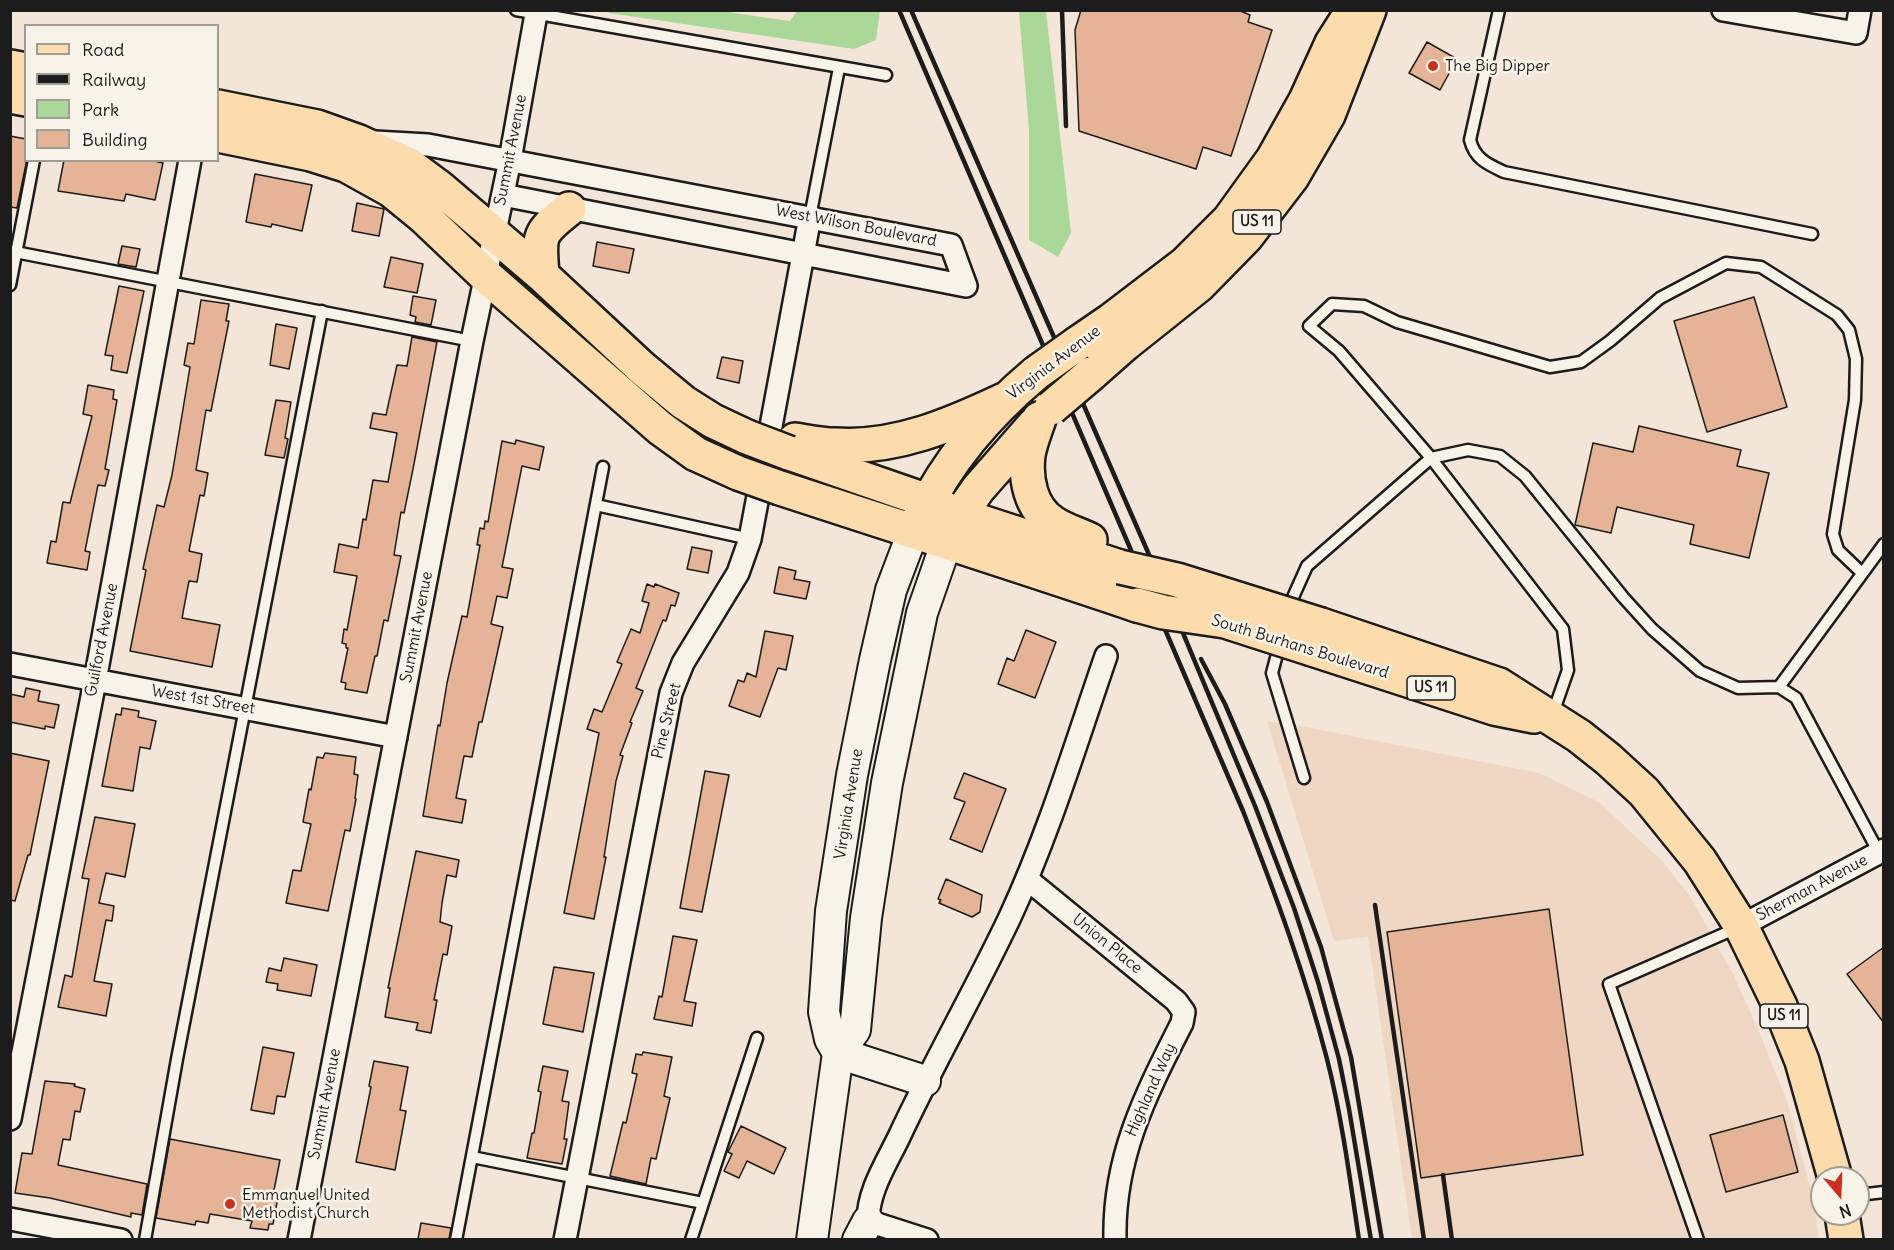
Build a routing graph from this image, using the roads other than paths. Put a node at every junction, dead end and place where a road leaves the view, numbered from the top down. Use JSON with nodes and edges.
{"nodes":[{"id":1,"x":1353,"y":10,"type":"edge"},
{"id":2,"x":1369,"y":10,"type":"edge"},
{"id":3,"x":1499,"y":10,"type":"edge"},
{"id":4,"x":1723,"y":10,"type":"edge"},
{"id":5,"x":1860,"y":10,"type":"edge"},
{"id":6,"x":526,"y":12,"type":"edge"},
{"id":7,"x":839,"y":68,"type":"junction"},
{"id":8,"x":886,"y":75,"type":"dead end"},
{"id":9,"x":219,"y":107,"type":"edge"},
{"id":10,"x":219,"y":135,"type":"edge"},
{"id":11,"x":359,"y":142,"type":"junction"},
{"id":12,"x":510,"y":160,"type":"junction"},
{"id":13,"x":34,"y":162,"type":"edge"},
{"id":14,"x":190,"y":162,"type":"edge"},
{"id":15,"x":503,"y":195,"type":"junction"},
{"id":16,"x":569,"y":208,"type":"junction"},
{"id":17,"x":810,"y":218,"type":"junction"},
{"id":18,"x":1812,"y":234,"type":"dead end"},
{"id":19,"x":494,"y":235,"type":"junction"},
{"id":20,"x":14,"y":251,"type":"edge"},
{"id":21,"x":802,"y":254,"type":"junction"},
{"id":22,"x":542,"y":275,"type":"junction"},
{"id":23,"x":486,"y":276,"type":"junction"},
{"id":24,"x":168,"y":281,"type":"junction"},
{"id":25,"x":10,"y":285,"type":"edge"},
{"id":26,"x":322,"y":311,"type":"junction"},
{"id":27,"x":472,"y":341,"type":"junction"},
{"id":28,"x":1004,"y":400,"type":"junction"},
{"id":29,"x":1045,"y":414,"type":"junction"},
{"id":30,"x":790,"y":446,"type":"junction"},
{"id":31,"x":1431,"y":458,"type":"junction"},
{"id":32,"x":603,"y":467,"type":"dead end"},
{"id":33,"x":928,"y":501,"type":"junction"},
{"id":34,"x":596,"y":505,"type":"junction"},
{"id":35,"x":954,"y":528,"type":"junction"},
{"id":36,"x":913,"y":532,"type":"junction"},
{"id":37,"x":750,"y":539,"type":"junction"},
{"id":38,"x":1884,"y":544,"type":"edge"},
{"id":39,"x":1117,"y":559,"type":"junction"},
{"id":40,"x":1862,"y":573,"type":"junction"},
{"id":41,"x":1316,"y":637,"type":"junction"},
{"id":42,"x":1106,"y":656,"type":"dead end"},
{"id":43,"x":10,"y":664,"type":"edge"},
{"id":44,"x":95,"y":681,"type":"junction"},
{"id":45,"x":1779,"y":687,"type":"junction"},
{"id":46,"x":244,"y":707,"type":"junction"},
{"id":47,"x":1551,"y":719,"type":"junction"},
{"id":48,"x":396,"y":737,"type":"junction"},
{"id":49,"x":1304,"y":778,"type":"dead end"},
{"id":50,"x":1881,"y":852,"type":"edge"},
{"id":51,"x":1027,"y":879,"type":"junction"},
{"id":52,"x":1741,"y":926,"type":"junction"},
{"id":53,"x":1184,"y":1012,"type":"joint"},
{"id":54,"x":757,"y":1038,"type":"dead end"},
{"id":55,"x":838,"y":1053,"type":"junction"},
{"id":56,"x":925,"y":1081,"type":"junction"},
{"id":57,"x":10,"y":1119,"type":"edge"},
{"id":58,"x":472,"y":1157,"type":"junction"},
{"id":59,"x":1832,"y":1166,"type":"edge"},
{"id":60,"x":577,"y":1179,"type":"junction"},
{"id":61,"x":703,"y":1203,"type":"junction"},
{"id":62,"x":10,"y":1219,"type":"edge"},
{"id":63,"x":863,"y":1230,"type":"edge"},
{"id":64,"x":121,"y":1239,"type":"edge"},
{"id":65,"x":145,"y":1239,"type":"edge"},
{"id":66,"x":299,"y":1239,"type":"edge"},
{"id":67,"x":456,"y":1239,"type":"edge"},
{"id":68,"x":565,"y":1239,"type":"edge"},
{"id":69,"x":691,"y":1239,"type":"edge"},
{"id":70,"x":812,"y":1239,"type":"edge"},
{"id":71,"x":927,"y":1239,"type":"edge"},
{"id":72,"x":1115,"y":1239,"type":"edge"},
{"id":73,"x":1698,"y":1239,"type":"edge"}],
"edges":[{"from":1,"to":28,"type":"main road","name":"Virginia Avenue","number":"US 11","bridge":true},
{"from":2,"to":29,"type":"main road","name":"Virginia Avenue","number":"US 11","bridge":true},
{"from":3,"to":18,"type":"lane"},
{"from":4,"to":5,"type":"street"},
{"from":6,"to":7,"type":"lane"},
{"from":6,"to":12,"type":"street","name":"Summit Avenue"},
{"from":7,"to":8,"type":"lane"},
{"from":7,"to":17,"type":"lane"},
{"from":9,"to":11,"type":"main road","name":"West Wilson Boulevard"},
{"from":10,"to":23,"type":"main road"},
{"from":11,"to":12,"type":"street","name":"West Wilson Boulevard"},
{"from":11,"to":19,"type":"main road","name":"West Wilson Boulevard"},
{"from":12,"to":15,"type":"street","name":"Summit Avenue"},
{"from":12,"to":17,"type":"street","name":"West Wilson Boulevard"},
{"from":13,"to":20,"type":"lane"},
{"from":14,"to":24,"type":"street","name":"Guilford Avenue"},
{"from":15,"to":16,"type":"street","name":"West Wilson Boulevard"},
{"from":15,"to":19,"type":"street","name":"Summit Avenue"},
{"from":16,"to":21,"type":"street","name":"West Wilson Boulevard"},
{"from":16,"to":22,"type":"main road"},
{"from":17,"to":21,"type":"street","name":"Pine Street"},
{"from":17,"to":21,"type":"street","name":"West Wilson Boulevard"},
{"from":19,"to":22,"type":"main road","name":"West Wilson Boulevard"},
{"from":19,"to":23,"type":"street","name":"Summit Avenue"},
{"from":20,"to":24,"type":"lane"},
{"from":20,"to":25,"type":"lane"},
{"from":21,"to":37,"type":"street","name":"Pine Street"},
{"from":22,"to":30,"type":"main road","name":"West Wilson Boulevard"},
{"from":23,"to":27,"type":"street","name":"Summit Avenue"},
{"from":23,"to":36,"type":"main road","bridge":true},
{"from":24,"to":26,"type":"lane"},
{"from":24,"to":44,"type":"street","name":"Guilford Avenue"},
{"from":26,"to":27,"type":"lane"},
{"from":26,"to":46,"type":"lane"},
{"from":27,"to":48,"type":"street","name":"Summit Avenue"},
{"from":28,"to":30,"type":"main road"},
{"from":28,"to":33,"type":"main road","name":"Virginia Avenue","number":"US 11"},
{"from":29,"to":35,"type":"main road","name":"Virginia Avenue"},
{"from":29,"to":39,"type":"main road"},
{"from":30,"to":33,"type":"main road"},
{"from":31,"to":40,"type":"lane"},
{"from":31,"to":45,"type":"lane"},
{"from":31,"to":47,"type":"lane"},
{"from":31,"to":49,"type":"lane"},
{"from":32,"to":34,"type":"lane"},
{"from":33,"to":35,"type":"main road"},
{"from":33,"to":36,"type":"main road","name":"Virginia Avenue","number":"US 11"},
{"from":34,"to":37,"type":"lane"},
{"from":34,"to":58,"type":"lane"},
{"from":35,"to":36,"type":"main road","name":"South Burhans Boulevard","number":"US 11"},
{"from":35,"to":39,"type":"main road","name":"South Burhans Boulevard"},
{"from":35,"to":41,"type":"main road","name":"South Burhans Boulevard","number":"US 11","bridge":true},
{"from":35,"to":55,"type":"main road","name":"Virginia Avenue"},
{"from":36,"to":55,"type":"main road","name":"Virginia Avenue"},
{"from":37,"to":60,"type":"street","name":"Pine Street"},
{"from":38,"to":40,"type":"lane"},
{"from":39,"to":41,"type":"main road","name":"South Burhans Boulevard","number":"US 11","bridge":true},
{"from":40,"to":45,"type":"lane"},
{"from":41,"to":47,"type":"main road","name":"South Burhans Boulevard","number":"US 11"},
{"from":42,"to":51,"type":"street"},
{"from":43,"to":44,"type":"street","name":"West 1st Street"},
{"from":44,"to":46,"type":"street","name":"West 1st Street"},
{"from":44,"to":57,"type":"street","name":"Guilford Avenue"},
{"from":45,"to":50,"type":"lane"},
{"from":46,"to":48,"type":"street","name":"West 1st Street"},
{"from":46,"to":65,"type":"lane"},
{"from":47,"to":52,"type":"main road","name":"South Burhans Boulevard","number":"US 11"},
{"from":48,"to":66,"type":"street","name":"Summit Avenue"},
{"from":50,"to":52,"type":"street","name":"Sherman Avenue"},
{"from":51,"to":53,"type":"street","name":"Union Place"},
{"from":51,"to":56,"type":"street"},
{"from":52,"to":59,"type":"main road","name":"South Burhans Boulevard","number":"US 11"},
{"from":52,"to":73,"type":"lane"},
{"from":53,"to":72,"type":"street","name":"Highland Way"},
{"from":54,"to":61,"type":"lane"},
{"from":55,"to":56,"type":"main road"},
{"from":55,"to":70,"type":"main road","name":"Virginia Avenue"},
{"from":56,"to":63,"type":"street"},
{"from":58,"to":60,"type":"lane"},
{"from":58,"to":67,"type":"lane"},
{"from":60,"to":61,"type":"lane"},
{"from":60,"to":68,"type":"street","name":"Pine Street"},
{"from":61,"to":69,"type":"lane"},
{"from":62,"to":64,"type":"street"},
{"from":63,"to":71,"type":"street"}]}
